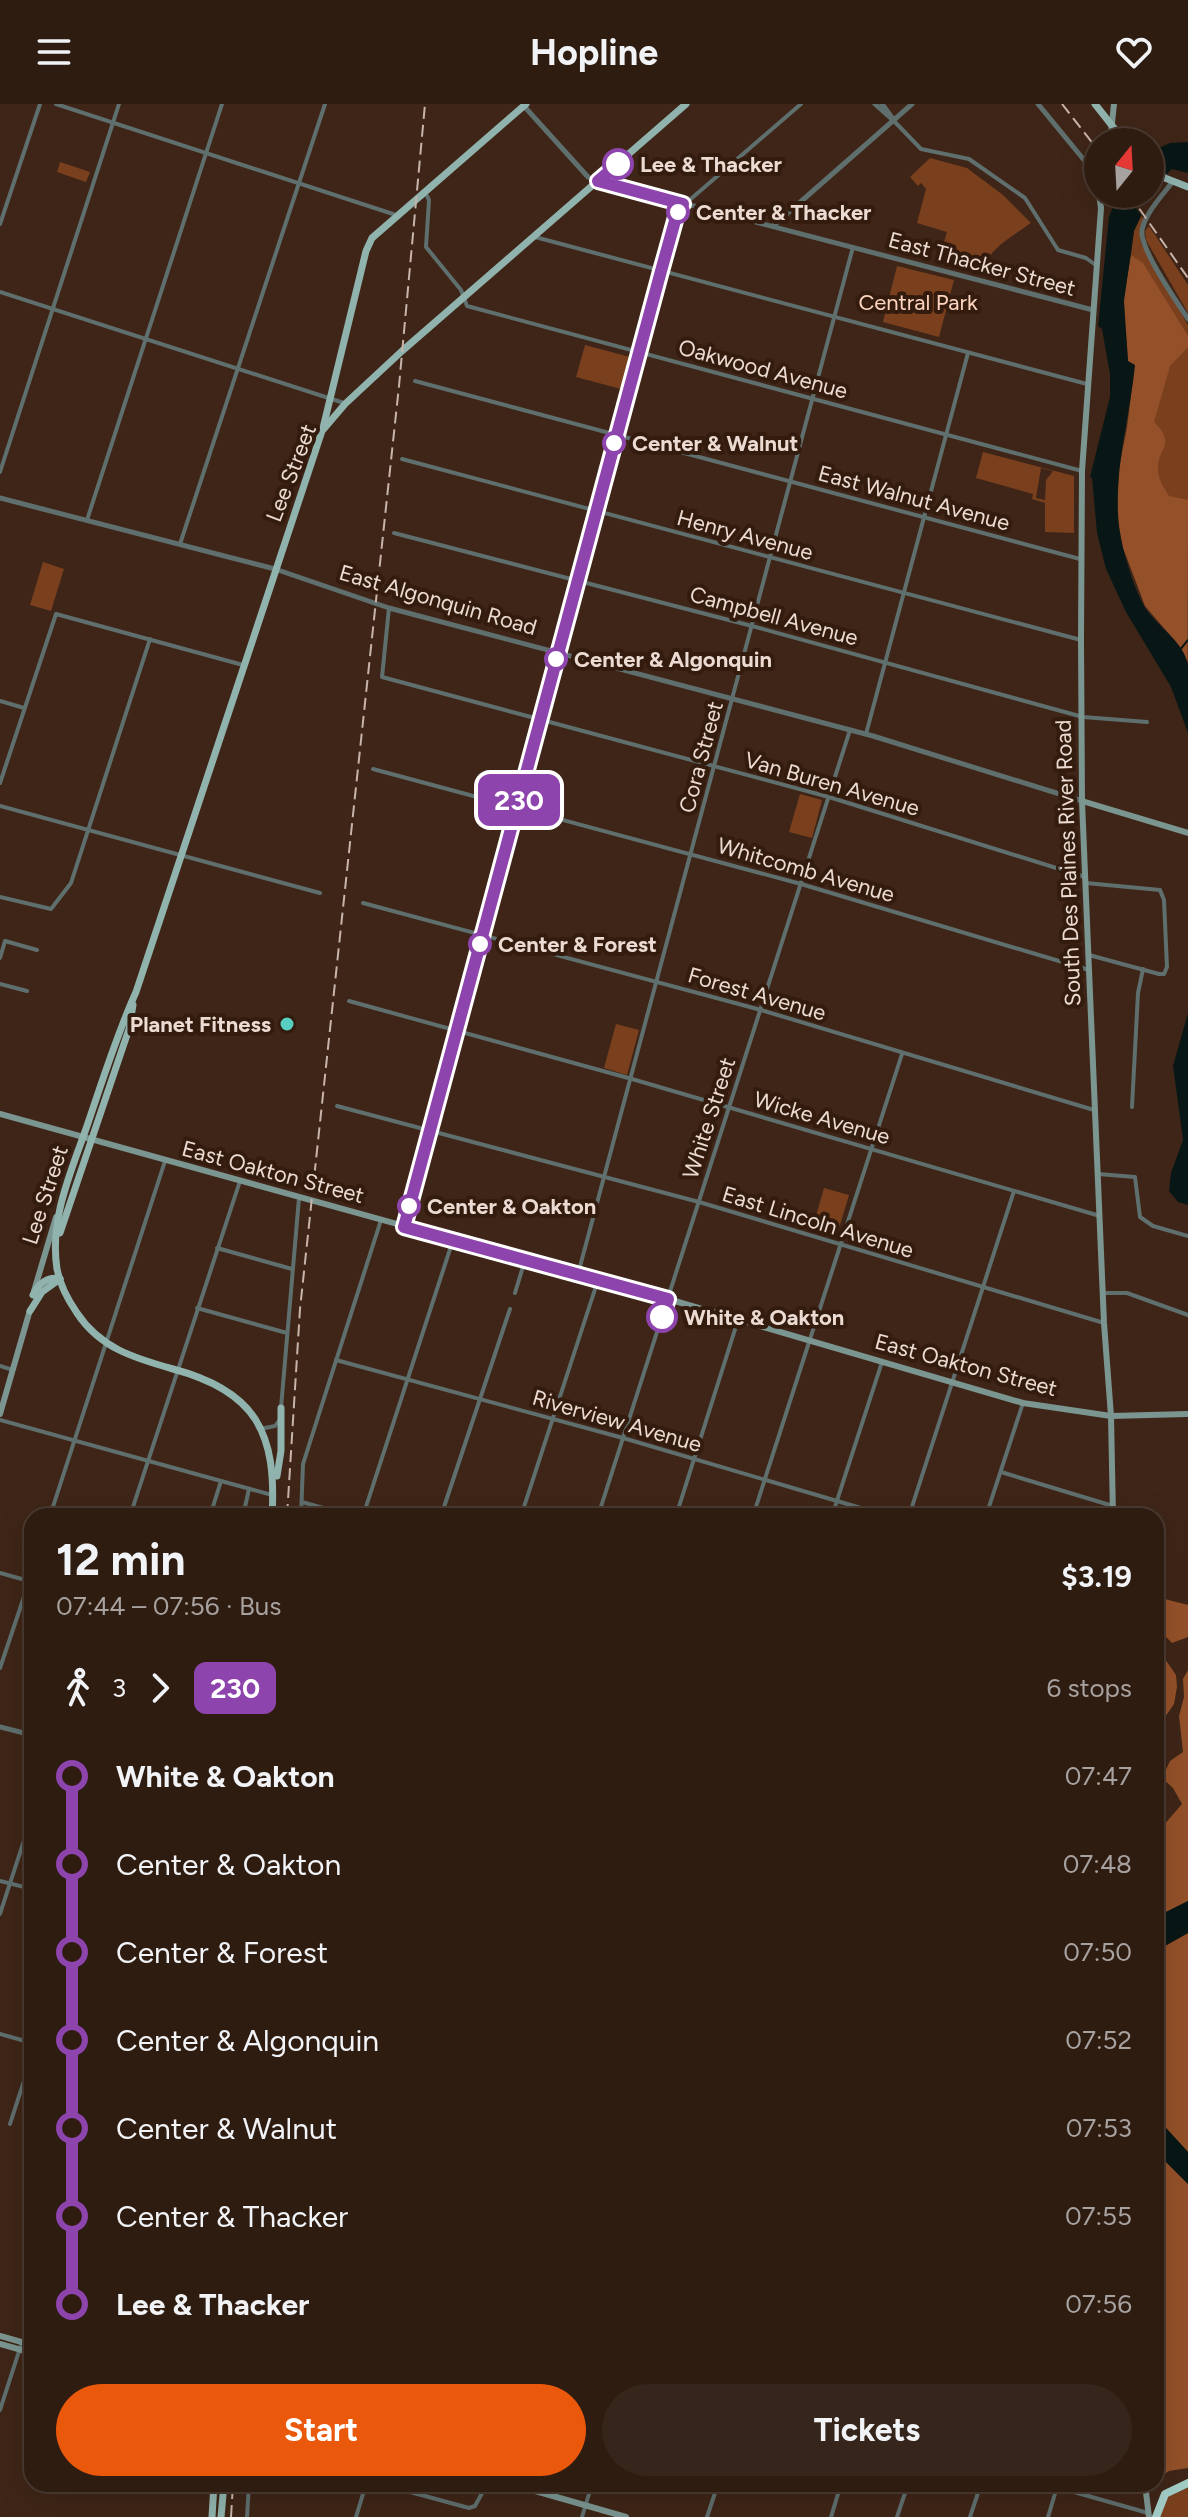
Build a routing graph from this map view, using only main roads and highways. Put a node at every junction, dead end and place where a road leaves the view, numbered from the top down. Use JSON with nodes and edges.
{"nodes":[{"id":1,"x":686,"y":104,"type":"edge"},
{"id":2,"x":1095,"y":104,"type":"edge"},
{"id":3,"x":1114,"y":104,"type":"edge"},
{"id":4,"x":524,"y":105,"type":"edge"},
{"id":5,"x":1111,"y":124,"type":"junction"},
{"id":6,"x":1111,"y":128,"type":"edge"},
{"id":7,"x":1114,"y":128,"type":"edge"},
{"id":8,"x":1164,"y":177,"type":"edge"},
{"id":9,"x":1188,"y":187,"type":"edge"},
{"id":10,"x":1101,"y":208,"type":"edge"},
{"id":11,"x":322,"y":431,"type":"junction"},
{"id":12,"x":1082,"y":801,"type":"junction"},
{"id":13,"x":1188,"y":833,"type":"edge"},
{"id":14,"x":0,"y":1114,"type":"edge"},
{"id":15,"x":87,"y":1139,"type":"junction"},
{"id":16,"x":60,"y":1205,"type":"junction"},
{"id":17,"x":56,"y":1247,"type":"junction"},
{"id":18,"x":60,"y":1279,"type":"junction"},
{"id":19,"x":33,"y":1295,"type":"junction"},
{"id":20,"x":30,"y":1311,"type":"junction"},
{"id":21,"x":281,"y":1408,"type":"road end"},
{"id":22,"x":0,"y":1414,"type":"edge"},
{"id":23,"x":1188,"y":1414,"type":"edge"},
{"id":24,"x":1111,"y":1416,"type":"junction"},
{"id":25,"x":274,"y":1486,"type":"junction"},
{"id":26,"x":273,"y":1508,"type":"edge"},
{"id":27,"x":1113,"y":1508,"type":"edge"},
{"id":28,"x":0,"y":2336,"type":"edge"},
{"id":29,"x":0,"y":2344,"type":"edge"},
{"id":30,"x":21,"y":2346,"type":"junction"},
{"id":31,"x":24,"y":2346,"type":"edge"},
{"id":32,"x":24,"y":2348,"type":"edge"},
{"id":33,"x":1188,"y":2483,"type":"edge"},
{"id":34,"x":214,"y":2492,"type":"edge"},
{"id":35,"x":223,"y":2492,"type":"edge"},
{"id":36,"x":540,"y":2492,"type":"edge"},
{"id":37,"x":1146,"y":2492,"type":"edge"},
{"id":38,"x":1151,"y":2516,"type":"edge"},
{"id":39,"x":212,"y":2517,"type":"edge"},
{"id":40,"x":221,"y":2517,"type":"edge"},
{"id":41,"x":626,"y":2517,"type":"edge"}],
"edges":[{"from":1,"to":11,"type":"main road","name":"Lee Street"},
{"from":2,"to":5,"type":"main road"},
{"from":3,"to":5,"type":"main road"},
{"from":4,"to":11,"type":"main road"},
{"from":5,"to":6,"type":"main road"},
{"from":5,"to":7,"type":"main road"},
{"from":8,"to":9,"type":"main road"},
{"from":10,"to":12,"type":"main road","name":"South Des Plaines River Road"},
{"from":11,"to":15,"type":"main road","name":"Lee Street"},
{"from":12,"to":13,"type":"main road","name":"East Algonquin Road"},
{"from":12,"to":24,"type":"main road","name":"South Des Plaines River Road"},
{"from":14,"to":15,"type":"main road","name":"East Oakton Street"},
{"from":15,"to":16,"type":"main road","name":"Lee Street"},
{"from":15,"to":17,"type":"main road","name":"Lee Street"},
{"from":15,"to":24,"type":"main road","name":"East Oakton Street"},
{"from":16,"to":17,"type":"main road"},
{"from":16,"to":19,"type":"main road","name":"Lee Street"},
{"from":17,"to":18,"type":"main road"},
{"from":18,"to":19,"type":"main road"},
{"from":18,"to":20,"type":"main road"},
{"from":18,"to":25,"type":"main road"},
{"from":19,"to":20,"type":"main road","name":"Lee Street"},
{"from":20,"to":22,"type":"main road","name":"Lee Street"},
{"from":21,"to":25,"type":"main road"},
{"from":23,"to":24,"type":"main road","name":"East Oakton Street"},
{"from":24,"to":27,"type":"main road","name":"South Des Plaines River Road"},
{"from":25,"to":26,"type":"main road"},
{"from":28,"to":30,"type":"main road"},
{"from":29,"to":30,"type":"main road"},
{"from":30,"to":31,"type":"main road"},
{"from":30,"to":32,"type":"main road"},
{"from":33,"to":38,"type":"highway"},
{"from":34,"to":39,"type":"main road"},
{"from":35,"to":40,"type":"main road"},
{"from":36,"to":41,"type":"main road"},
{"from":37,"to":38,"type":"main road"}]}
